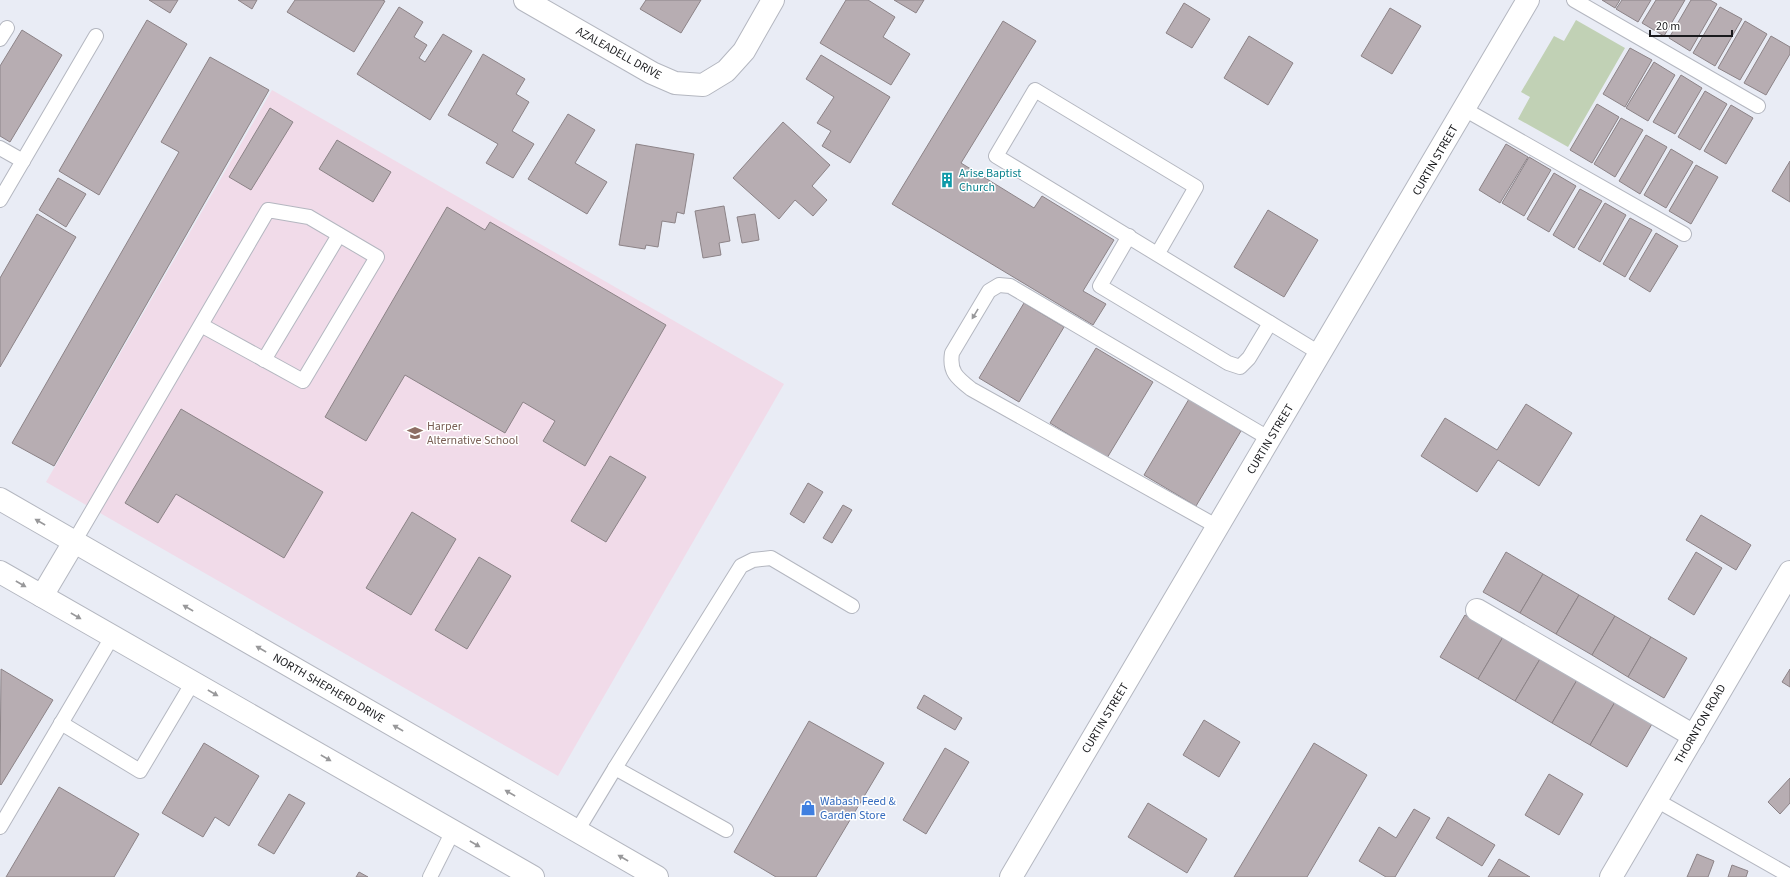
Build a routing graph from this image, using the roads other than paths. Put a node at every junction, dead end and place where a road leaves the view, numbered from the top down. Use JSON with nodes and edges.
{"nodes":[{"id":1,"x":525,"y":0,"type":"edge"},
{"id":2,"x":773,"y":0,"type":"edge"},
{"id":3,"x":1528,"y":0,"type":"edge"},
{"id":4,"x":1574,"y":0,"type":"edge"},
{"id":5,"x":96,"y":36,"type":"dead end"},
{"id":6,"x":1758,"y":106,"type":"dead end"},
{"id":7,"x":1464,"y":109,"type":"junction"},
{"id":8,"x":0,"y":148,"type":"edge"},
{"id":9,"x":23,"y":161,"type":"junction"},
{"id":10,"x":0,"y":200,"type":"edge"},
{"id":11,"x":1684,"y":234,"type":"dead end"},
{"id":12,"x":339,"y":235,"type":"junction"},
{"id":13,"x":1129,"y":236,"type":"junction"},
{"id":14,"x":1158,"y":253,"type":"junction"},
{"id":15,"x":1270,"y":323,"type":"junction"},
{"id":16,"x":201,"y":325,"type":"junction"},
{"id":17,"x":1320,"y":354,"type":"junction"},
{"id":18,"x":264,"y":360,"type":"junction"},
{"id":19,"x":1270,"y":439,"type":"junction"},
{"id":20,"x":0,"y":499,"type":"edge"},
{"id":21,"x":1218,"y":527,"type":"junction"},
{"id":22,"x":74,"y":542,"type":"junction"},
{"id":23,"x":0,"y":572,"type":"edge"},
{"id":24,"x":1787,"y":584,"type":"edge"},
{"id":25,"x":42,"y":596,"type":"junction"},
{"id":26,"x":852,"y":606,"type":"dead end"},
{"id":27,"x":1477,"y":610,"type":"dead end"},
{"id":28,"x":112,"y":636,"type":"junction"},
{"id":29,"x":193,"y":682,"type":"junction"},
{"id":30,"x":61,"y":723,"type":"junction"},
{"id":31,"x":1694,"y":736,"type":"junction"},
{"id":32,"x":615,"y":768,"type":"junction"},
{"id":33,"x":1656,"y":800,"type":"junction"},
{"id":34,"x":0,"y":827,"type":"edge"},
{"id":35,"x":726,"y":830,"type":"dead end"},
{"id":36,"x":453,"y":831,"type":"junction"},
{"id":37,"x":577,"y":831,"type":"junction"},
{"id":38,"x":1790,"y":876,"type":"edge"},
{"id":39,"x":430,"y":877,"type":"edge"},
{"id":40,"x":533,"y":877,"type":"edge"},
{"id":41,"x":657,"y":877,"type":"edge"},
{"id":42,"x":1011,"y":877,"type":"edge"},
{"id":43,"x":1611,"y":877,"type":"edge"}],
"edges":[{"from":1,"to":2,"type":"street","name":"AZALEADELL DRIVE"},
{"from":3,"to":7,"type":"street","name":"CURTIN STREET"},
{"from":4,"to":6,"type":"lane"},
{"from":5,"to":9,"type":"lane"},
{"from":7,"to":11,"type":"lane"},
{"from":7,"to":17,"type":"street","name":"CURTIN STREET"},
{"from":8,"to":9,"type":"lane"},
{"from":9,"to":10,"type":"lane"},
{"from":12,"to":16,"type":"lane"},
{"from":12,"to":18,"type":"lane"},
{"from":12,"to":18,"type":"lane"},
{"from":13,"to":14,"type":"lane"},
{"from":13,"to":14,"type":"lane"},
{"from":13,"to":15,"type":"lane"},
{"from":14,"to":15,"type":"lane"},
{"from":15,"to":17,"type":"lane"},
{"from":16,"to":18,"type":"lane"},
{"from":16,"to":22,"type":"lane"},
{"from":17,"to":19,"type":"street","name":"CURTIN STREET"},
{"from":19,"to":21,"type":"street","name":"CURTIN STREET"},
{"from":19,"to":21,"type":"lane","one_way":true},
{"from":22,"to":20,"type":"street","name":"NORTH SHEPHERD DRIVE","one_way":true},
{"from":21,"to":42,"type":"street","name":"CURTIN STREET"},
{"from":22,"to":25,"type":"street"},
{"from":37,"to":22,"type":"street","name":"NORTH SHEPHERD DRIVE","one_way":true},
{"from":23,"to":25,"type":"street","one_way":true},
{"from":24,"to":31,"type":"street","name":"THORNTON ROAD"},
{"from":25,"to":28,"type":"street","one_way":true},
{"from":26,"to":32,"type":"lane"},
{"from":27,"to":31,"type":"street"},
{"from":28,"to":29,"type":"street"},
{"from":28,"to":30,"type":"lane"},
{"from":29,"to":30,"type":"lane"},
{"from":29,"to":36,"type":"street","one_way":true},
{"from":30,"to":34,"type":"lane"},
{"from":31,"to":33,"type":"street","name":"THORNTON ROAD"},
{"from":32,"to":35,"type":"lane"},
{"from":32,"to":37,"type":"lane"},
{"from":33,"to":38,"type":"lane"},
{"from":33,"to":43,"type":"street","name":"THORNTON ROAD"},
{"from":36,"to":39,"type":"lane"},
{"from":36,"to":40,"type":"street","one_way":true},
{"from":41,"to":37,"type":"street","name":"NORTH SHEPHERD DRIVE","one_way":true}]}
